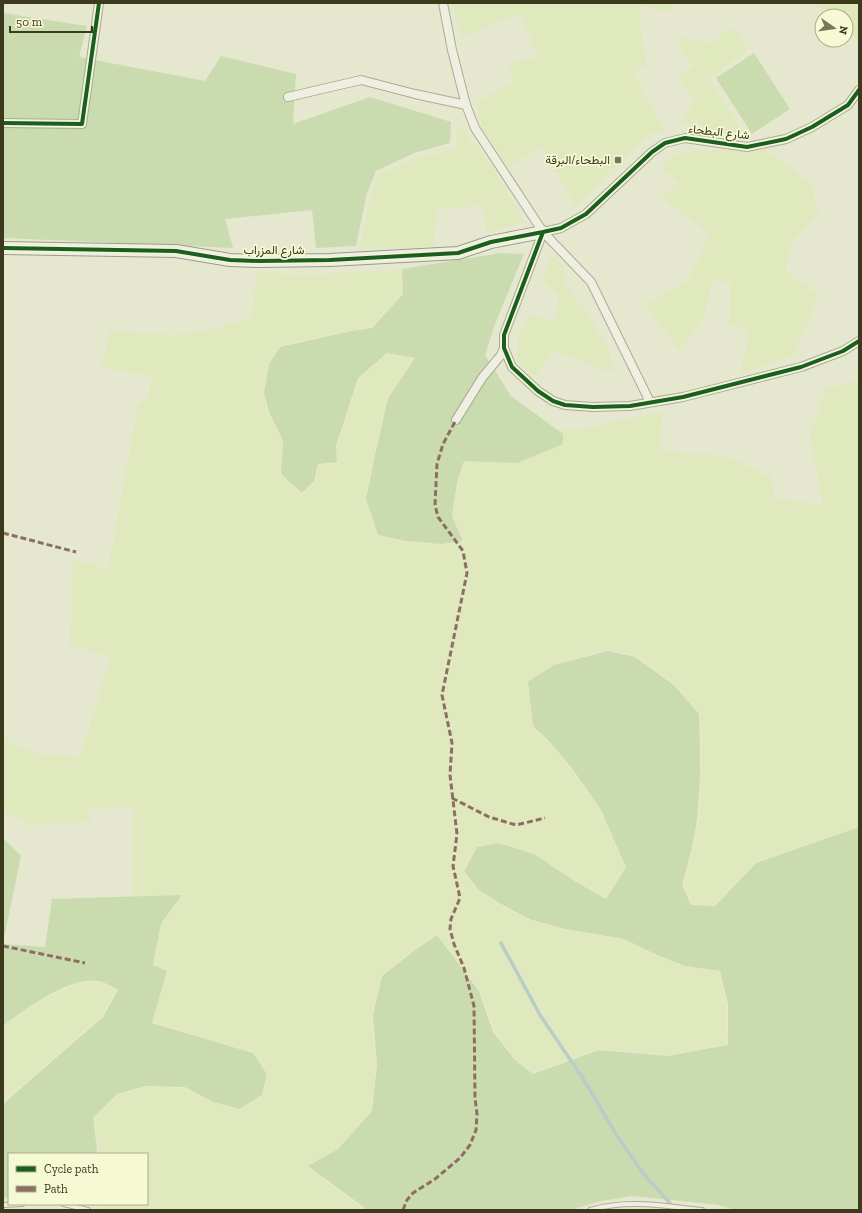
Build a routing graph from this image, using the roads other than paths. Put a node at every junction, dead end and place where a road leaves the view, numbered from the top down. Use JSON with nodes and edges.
{"nodes":[{"id":1,"x":99,"y":3,"type":"edge"},
{"id":2,"x":443,"y":3,"type":"edge"},
{"id":3,"x":859,"y":90,"type":"edge"},
{"id":4,"x":288,"y":97,"type":"dead end"},
{"id":5,"x":466,"y":105,"type":"junction"},
{"id":6,"x":3,"y":123,"type":"edge"},
{"id":7,"x":543,"y":232,"type":"junction"},
{"id":8,"x":3,"y":248,"type":"edge"},
{"id":9,"x":859,"y":341,"type":"edge"},
{"id":10,"x":504,"y":348,"type":"junction"},
{"id":11,"x":650,"y":402,"type":"junction"},
{"id":12,"x":456,"y":420,"type":"dead end"},
{"id":13,"x":71,"y":1205,"type":"edge"},
{"id":14,"x":88,"y":1210,"type":"edge"},
{"id":15,"x":590,"y":1210,"type":"edge"},
{"id":16,"x":702,"y":1210,"type":"edge"}],
"edges":[{"from":1,"to":6,"type":"street"},
{"from":2,"to":5,"type":"street"},
{"from":3,"to":7,"type":"street","name":"شارع البطحاء"},
{"from":4,"to":5,"type":"street"},
{"from":5,"to":7,"type":"street"},
{"from":7,"to":8,"type":"street","name":"شارع المزراب"},
{"from":7,"to":10,"type":"street"},
{"from":7,"to":11,"type":"street"},
{"from":9,"to":11,"type":"street"},
{"from":10,"to":11,"type":"street"},
{"from":10,"to":12,"type":"street"},
{"from":13,"to":14,"type":"lane"},
{"from":15,"to":16,"type":"lane"}]}
